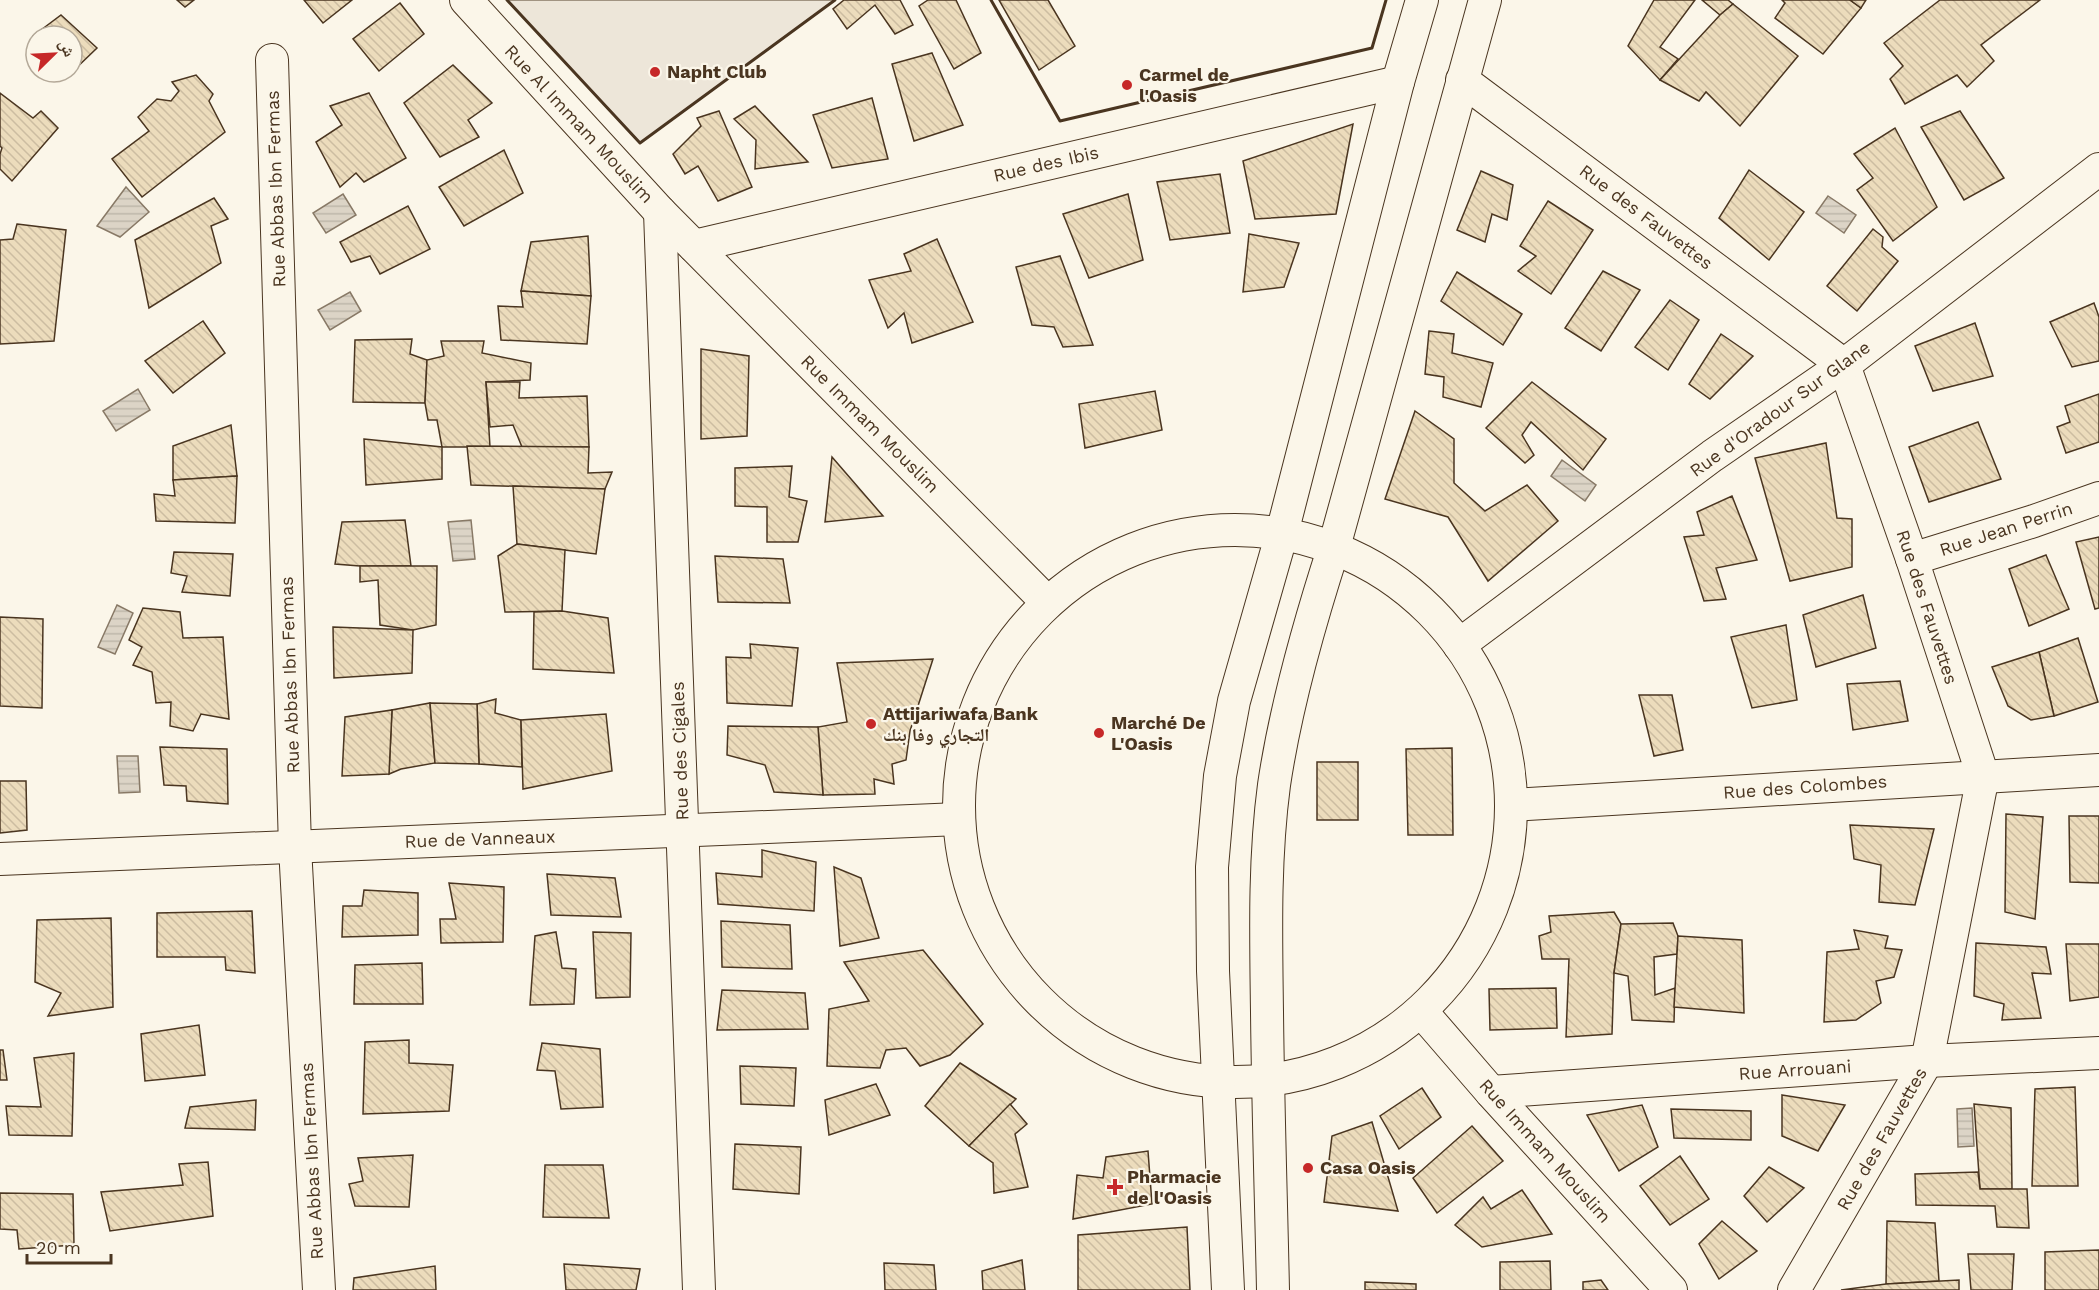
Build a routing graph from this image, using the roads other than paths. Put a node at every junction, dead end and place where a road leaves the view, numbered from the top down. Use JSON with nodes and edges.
{"nodes":[{"id":1,"x":466,"y":0,"type":"edge"},
{"id":2,"x":1422,"y":0,"type":"edge"},
{"id":3,"x":1485,"y":0,"type":"edge"},
{"id":4,"x":272,"y":60,"type":"dead end"},
{"id":5,"x":1462,"y":80,"type":"junction"},
{"id":6,"x":1398,"y":82,"type":"junction"},
{"id":7,"x":2099,"y":169,"type":"edge"},
{"id":8,"x":660,"y":212,"type":"junction"},
{"id":9,"x":694,"y":246,"type":"junction"},
{"id":10,"x":1844,"y":365,"type":"junction"},
{"id":11,"x":2099,"y":498,"type":"edge"},
{"id":12,"x":1281,"y":533,"type":"junction"},
{"id":13,"x":1334,"y":547,"type":"junction"},
{"id":14,"x":1912,"y":559,"type":"junction"},
{"id":15,"x":1047,"y":602,"type":"junction"},
{"id":16,"x":1459,"y":645,"type":"junction"},
{"id":17,"x":2099,"y":770,"type":"edge"},
{"id":18,"x":1983,"y":776,"type":"junction"},
{"id":19,"x":1510,"y":805,"type":"junction"},
{"id":20,"x":959,"y":819,"type":"junction"},
{"id":21,"x":682,"y":831,"type":"junction"},
{"id":22,"x":295,"y":847,"type":"junction"},
{"id":23,"x":0,"y":859,"type":"edge"},
{"id":24,"x":1421,"y":1011,"type":"junction"},
{"id":25,"x":2099,"y":1053,"type":"edge"},
{"id":26,"x":1927,"y":1061,"type":"junction"},
{"id":27,"x":1268,"y":1080,"type":"junction"},
{"id":28,"x":1217,"y":1082,"type":"junction"},
{"id":29,"x":1491,"y":1092,"type":"junction"},
{"id":30,"x":319,"y":1290,"type":"edge"},
{"id":31,"x":699,"y":1290,"type":"edge"},
{"id":32,"x":1228,"y":1290,"type":"edge"},
{"id":33,"x":1273,"y":1290,"type":"edge"},
{"id":34,"x":1671,"y":1290,"type":"edge"},
{"id":35,"x":1794,"y":1290,"type":"edge"}],
"edges":[{"from":1,"to":8,"type":"street","name":"Rue Al Immam Mouslim"},
{"from":2,"to":6,"type":"street"},
{"from":3,"to":5,"type":"street"},
{"from":4,"to":22,"type":"street","name":"Rue Abbas Ibn Fermas"},
{"from":5,"to":10,"type":"street","name":"Rue des Fauvettes"},
{"from":5,"to":13,"type":"street"},
{"from":6,"to":9,"type":"street","name":"Rue des Ibis"},
{"from":6,"to":12,"type":"street"},
{"from":7,"to":10,"type":"street","name":"Rue d'Oradour Sur Glane"},
{"from":8,"to":9,"type":"street","name":"Rue Al Immam Mouslim"},
{"from":8,"to":21,"type":"street","name":"Rue des Cigales"},
{"from":9,"to":15,"type":"street","name":"Rue Immam Mouslim"},
{"from":10,"to":14,"type":"street","name":"Rue des Fauvettes"},
{"from":10,"to":16,"type":"street","name":"Rue d'Oradour Sur Glane"},
{"from":11,"to":14,"type":"street","name":"Rue Jean Perrin"},
{"from":12,"to":13,"type":"street"},
{"from":12,"to":15,"type":"street"},
{"from":12,"to":28,"type":"street"},
{"from":13,"to":16,"type":"street"},
{"from":13,"to":27,"type":"street"},
{"from":14,"to":18,"type":"street","name":"Rue des Fauvettes"},
{"from":15,"to":20,"type":"street"},
{"from":16,"to":19,"type":"street"},
{"from":17,"to":18,"type":"street","name":"Rue des Colombes"},
{"from":18,"to":19,"type":"street","name":"Rue des Colombes"},
{"from":18,"to":26,"type":"street","name":"Rue des Fauvettes"},
{"from":19,"to":24,"type":"street"},
{"from":20,"to":21,"type":"street","name":"Rue de Vanneaux"},
{"from":20,"to":28,"type":"street"},
{"from":21,"to":22,"type":"street","name":"Rue de Vanneaux"},
{"from":21,"to":31,"type":"street","name":"Rue des Cigales"},
{"from":22,"to":23,"type":"street","name":"Rue de Vanneaux"},
{"from":22,"to":30,"type":"street","name":"Rue Abbas Ibn Fermas"},
{"from":24,"to":27,"type":"street"},
{"from":24,"to":29,"type":"street","name":"Rue Immam Mouslim"},
{"from":25,"to":26,"type":"street","name":"Rue Arrouani"},
{"from":26,"to":29,"type":"street","name":"Rue Arrouani"},
{"from":26,"to":35,"type":"street","name":"Rue des Fauvettes"},
{"from":27,"to":28,"type":"street"},
{"from":27,"to":33,"type":"street"},
{"from":28,"to":32,"type":"street"},
{"from":29,"to":34,"type":"street","name":"Rue Immam Mouslim"}]}
